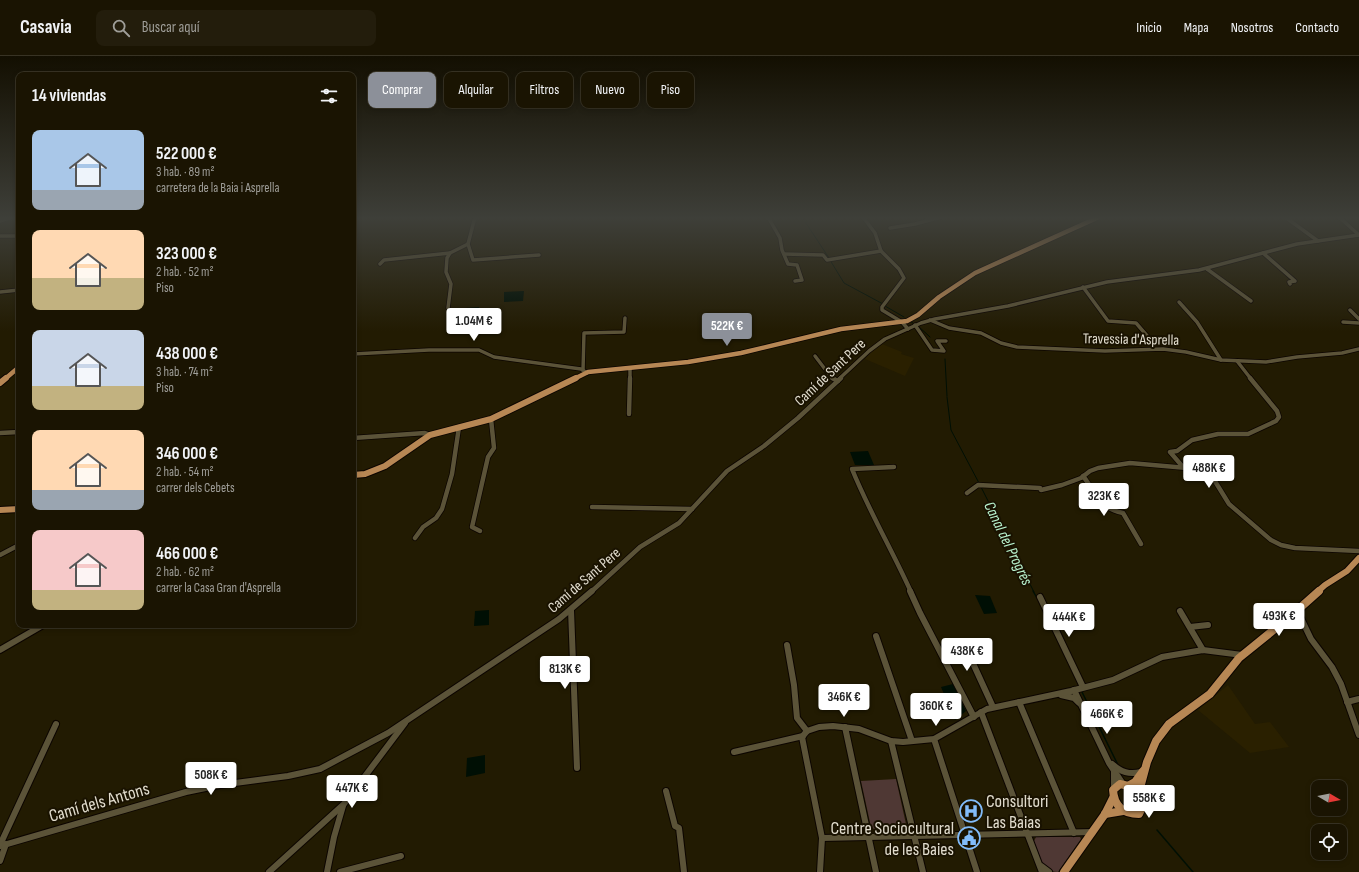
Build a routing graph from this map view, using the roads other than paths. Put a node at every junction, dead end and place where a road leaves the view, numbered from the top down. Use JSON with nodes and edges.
{"nodes":[{"id":1,"x":430,"y":255,"type":"edge"},
{"id":2,"x":449,"y":255,"type":"edge"},
{"id":3,"x":471,"y":255,"type":"edge"},
{"id":4,"x":538,"y":255,"type":"edge"},
{"id":5,"x":784,"y":255,"type":"edge"},
{"id":6,"x":823,"y":255,"type":"edge"},
{"id":7,"x":857,"y":255,"type":"edge"},
{"id":8,"x":885,"y":255,"type":"edge"},
{"id":9,"x":1015,"y":255,"type":"edge"},
{"id":10,"x":1259,"y":255,"type":"edge"},
{"id":11,"x":1264,"y":255,"type":"edge"},
{"id":12,"x":380,"y":264,"type":"dead end"},
{"id":13,"x":1207,"y":269,"type":"junction"},
{"id":14,"x":795,"y":281,"type":"dead end"},
{"id":15,"x":1290,"y":284,"type":"dead end"},
{"id":16,"x":1083,"y":287,"type":"junction"},
{"id":17,"x":16,"y":290,"type":"edge"},
{"id":18,"x":0,"y":292,"type":"edge"},
{"id":19,"x":1251,"y":301,"type":"dead end"},
{"id":20,"x":1179,"y":302,"type":"dead end"},
{"id":21,"x":448,"y":308,"type":"dead end"},
{"id":22,"x":1350,"y":310,"type":"dead end"},
{"id":23,"x":625,"y":318,"type":"dead end"},
{"id":24,"x":1359,"y":318,"type":"edge"},
{"id":25,"x":930,"y":320,"type":"junction"},
{"id":26,"x":902,"y":322,"type":"junction"},
{"id":27,"x":1343,"y":322,"type":"dead end"},
{"id":28,"x":1359,"y":323,"type":"edge"},
{"id":29,"x":915,"y":326,"type":"junction"},
{"id":30,"x":908,"y":329,"type":"junction"},
{"id":31,"x":1149,"y":338,"type":"dead end"},
{"id":32,"x":946,"y":340,"type":"dead end"},
{"id":33,"x":1359,"y":349,"type":"edge"},
{"id":34,"x":356,"y":354,"type":"edge"},
{"id":35,"x":815,"y":356,"type":"dead end"},
{"id":36,"x":1221,"y":360,"type":"junction"},
{"id":37,"x":1237,"y":361,"type":"junction"},
{"id":38,"x":630,"y":368,"type":"junction"},
{"id":39,"x":16,"y":370,"type":"edge"},
{"id":40,"x":585,"y":372,"type":"junction"},
{"id":41,"x":838,"y":381,"type":"junction"},
{"id":42,"x":0,"y":384,"type":"edge"},
{"id":43,"x":629,"y":414,"type":"dead end"},
{"id":44,"x":491,"y":419,"type":"junction"},
{"id":45,"x":458,"y":427,"type":"junction"},
{"id":46,"x":16,"y":432,"type":"edge"},
{"id":47,"x":0,"y":433,"type":"edge"},
{"id":48,"x":430,"y":435,"type":"junction"},
{"id":49,"x":356,"y":438,"type":"edge"},
{"id":50,"x":894,"y":467,"type":"dead end"},
{"id":51,"x":1183,"y":468,"type":"junction"},
{"id":52,"x":356,"y":475,"type":"edge"},
{"id":53,"x":1083,"y":476,"type":"junction"},
{"id":54,"x":967,"y":493,"type":"dead end"},
{"id":55,"x":592,"y":507,"type":"dead end"},
{"id":56,"x":16,"y":509,"type":"edge"},
{"id":57,"x":692,"y":509,"type":"junction"},
{"id":58,"x":0,"y":510,"type":"edge"},
{"id":59,"x":480,"y":531,"type":"dead end"},
{"id":60,"x":416,"y":538,"type":"dead end"},
{"id":61,"x":1141,"y":544,"type":"dead end"},
{"id":62,"x":16,"y":547,"type":"edge"},
{"id":63,"x":1359,"y":550,"type":"edge"},
{"id":64,"x":0,"y":555,"type":"edge"},
{"id":65,"x":1359,"y":558,"type":"edge"},
{"id":66,"x":1040,"y":597,"type":"dead end"},
{"id":67,"x":571,"y":610,"type":"junction"},
{"id":68,"x":1297,"y":610,"type":"junction"},
{"id":69,"x":1180,"y":611,"type":"dead end"},
{"id":70,"x":1208,"y":625,"type":"dead end"},
{"id":71,"x":1190,"y":627,"type":"junction"},
{"id":72,"x":38,"y":628,"type":"edge"},
{"id":73,"x":876,"y":636,"type":"dead end"},
{"id":74,"x":786,"y":645,"type":"dead end"},
{"id":75,"x":0,"y":650,"type":"edge"},
{"id":76,"x":1203,"y":650,"type":"junction"},
{"id":77,"x":1242,"y":655,"type":"junction"},
{"id":78,"x":987,"y":658,"type":"dead end"},
{"id":79,"x":1083,"y":688,"type":"junction"},
{"id":80,"x":1073,"y":691,"type":"junction"},
{"id":81,"x":1058,"y":694,"type":"junction"},
{"id":82,"x":1359,"y":699,"type":"edge"},
{"id":83,"x":1019,"y":702,"type":"junction"},
{"id":84,"x":1348,"y":702,"type":"junction"},
{"id":85,"x":992,"y":707,"type":"junction"},
{"id":86,"x":1084,"y":707,"type":"junction"},
{"id":87,"x":981,"y":712,"type":"junction"},
{"id":88,"x":974,"y":717,"type":"junction"},
{"id":89,"x":408,"y":720,"type":"junction"},
{"id":90,"x":56,"y":724,"type":"dead end"},
{"id":91,"x":845,"y":727,"type":"junction"},
{"id":92,"x":804,"y":735,"type":"junction"},
{"id":93,"x":1359,"y":735,"type":"edge"},
{"id":94,"x":934,"y":739,"type":"junction"},
{"id":95,"x":891,"y":741,"type":"junction"},
{"id":96,"x":912,"y":742,"type":"junction"},
{"id":97,"x":734,"y":752,"type":"dead end"},
{"id":98,"x":1110,"y":762,"type":"junction"},
{"id":99,"x":577,"y":768,"type":"dead end"},
{"id":100,"x":1114,"y":771,"type":"junction"},
{"id":101,"x":1142,"y":771,"type":"junction"},
{"id":102,"x":1126,"y":785,"type":"junction"},
{"id":103,"x":1114,"y":788,"type":"junction"},
{"id":104,"x":666,"y":791,"type":"dead end"},
{"id":105,"x":1140,"y":795,"type":"junction"},
{"id":106,"x":1113,"y":798,"type":"junction"},
{"id":107,"x":344,"y":804,"type":"junction"},
{"id":108,"x":1123,"y":811,"type":"junction"},
{"id":109,"x":1106,"y":814,"type":"junction"},
{"id":110,"x":1093,"y":832,"type":"junction"},
{"id":111,"x":1074,"y":833,"type":"junction"},
{"id":112,"x":1028,"y":834,"type":"junction"},
{"id":113,"x":964,"y":835,"type":"junction"},
{"id":114,"x":914,"y":836,"type":"junction"},
{"id":115,"x":869,"y":837,"type":"junction"},
{"id":116,"x":822,"y":838,"type":"junction"},
{"id":117,"x":2,"y":845,"type":"edge"},
{"id":118,"x":401,"y":856,"type":"dead end"},
{"id":119,"x":0,"y":861,"type":"edge"},
{"id":120,"x":1041,"y":869,"type":"edge"},
{"id":121,"x":269,"y":872,"type":"edge"},
{"id":122,"x":326,"y":872,"type":"edge"},
{"id":123,"x":340,"y":872,"type":"edge"},
{"id":124,"x":684,"y":872,"type":"edge"},
{"id":125,"x":820,"y":872,"type":"edge"},
{"id":126,"x":876,"y":872,"type":"edge"},
{"id":127,"x":923,"y":872,"type":"edge"},
{"id":128,"x":977,"y":872,"type":"edge"},
{"id":129,"x":1049,"y":872,"type":"edge"},
{"id":130,"x":1064,"y":872,"type":"edge"}],
"edges":[{"from":1,"to":12,"type":"street"},
{"from":2,"to":21,"type":"street"},
{"from":3,"to":4,"type":"street"},
{"from":5,"to":14,"type":"street"},
{"from":6,"to":7,"type":"street"},
{"from":8,"to":26,"type":"street"},
{"from":9,"to":26,"type":"main road"},
{"from":10,"to":13,"type":"street","name":"Camí de Sant Pere"},
{"from":11,"to":15,"type":"street"},
{"from":13,"to":16,"type":"street","name":"Camí de Sant Pere"},
{"from":13,"to":19,"type":"street"},
{"from":16,"to":25,"type":"street","name":"Camí de Sant Pere"},
{"from":16,"to":31,"type":"street"},
{"from":17,"to":18,"type":"street"},
{"from":20,"to":36,"type":"street"},
{"from":22,"to":24,"type":"street"},
{"from":23,"to":40,"type":"street"},
{"from":25,"to":29,"type":"street","name":"Camí de Sant Pere"},
{"from":25,"to":36,"type":"street","name":"Travessia d'Asprella"},
{"from":26,"to":30,"type":"street"},
{"from":26,"to":38,"type":"main road"},
{"from":27,"to":28,"type":"street"},
{"from":29,"to":30,"type":"street","name":"Camí de Sant Pere"},
{"from":29,"to":32,"type":"street"},
{"from":30,"to":41,"type":"street","name":"Camí de Sant Pere"},
{"from":33,"to":37,"type":"street","name":"Travessia d'Asprella"},
{"from":34,"to":40,"type":"street"},
{"from":35,"to":41,"type":"street"},
{"from":36,"to":37,"type":"street","name":"Travessia d'Asprella"},
{"from":37,"to":51,"type":"street"},
{"from":38,"to":40,"type":"main road"},
{"from":38,"to":43,"type":"street"},
{"from":39,"to":42,"type":"main road"},
{"from":40,"to":44,"type":"main road"},
{"from":41,"to":57,"type":"street","name":"Camí de Sant Pere"},
{"from":44,"to":45,"type":"main road"},
{"from":44,"to":59,"type":"street"},
{"from":45,"to":48,"type":"main road"},
{"from":45,"to":60,"type":"street"},
{"from":46,"to":47,"type":"street"},
{"from":48,"to":49,"type":"street"},
{"from":48,"to":52,"type":"main road"},
{"from":50,"to":88,"type":"street"},
{"from":51,"to":53,"type":"street"},
{"from":51,"to":63,"type":"street"},
{"from":53,"to":54,"type":"street"},
{"from":53,"to":61,"type":"street"},
{"from":55,"to":57,"type":"street"},
{"from":56,"to":58,"type":"main road"},
{"from":57,"to":67,"type":"street","name":"Camí de Sant Pere"},
{"from":62,"to":64,"type":"street"},
{"from":65,"to":68,"type":"main road"},
{"from":66,"to":79,"type":"street"},
{"from":67,"to":89,"type":"street","name":"Camí de Sant Pere"},
{"from":67,"to":99,"type":"street"},
{"from":68,"to":77,"type":"main road"},
{"from":68,"to":84,"type":"street"},
{"from":69,"to":71,"type":"street"},
{"from":70,"to":71,"type":"street"},
{"from":71,"to":76,"type":"street"},
{"from":72,"to":75,"type":"street"},
{"from":73,"to":96,"type":"street"},
{"from":74,"to":92,"type":"street"},
{"from":76,"to":77,"type":"street"},
{"from":76,"to":79,"type":"street"},
{"from":77,"to":101,"type":"main road"},
{"from":78,"to":85,"type":"street"},
{"from":79,"to":80,"type":"street"},
{"from":80,"to":81,"type":"street"},
{"from":80,"to":86,"type":"street"},
{"from":81,"to":83,"type":"street"},
{"from":81,"to":86,"type":"street"},
{"from":82,"to":84,"type":"street"},
{"from":83,"to":85,"type":"street"},
{"from":83,"to":111,"type":"street"},
{"from":84,"to":93,"type":"street"},
{"from":85,"to":87,"type":"street"},
{"from":86,"to":98,"type":"street"},
{"from":87,"to":88,"type":"street"},
{"from":87,"to":112,"type":"street"},
{"from":88,"to":94,"type":"street"},
{"from":89,"to":107,"type":"street"},
{"from":89,"to":117,"type":"street","name":"Camí dels Antons"},
{"from":90,"to":117,"type":"street"},
{"from":91,"to":92,"type":"street"},
{"from":91,"to":95,"type":"street"},
{"from":91,"to":115,"type":"street"},
{"from":92,"to":97,"type":"street"},
{"from":92,"to":116,"type":"street"},
{"from":94,"to":96,"type":"street"},
{"from":94,"to":113,"type":"street"},
{"from":95,"to":96,"type":"street"},
{"from":95,"to":114,"type":"street"},
{"from":98,"to":100,"type":"street"},
{"from":98,"to":101,"type":"street"},
{"from":100,"to":102,"type":"street"},
{"from":100,"to":103,"type":"street"},
{"from":101,"to":102,"type":"main road"},
{"from":101,"to":105,"type":"main road"},
{"from":102,"to":103,"type":"main road"},
{"from":102,"to":105,"type":"main road"},
{"from":103,"to":106,"type":"main road"},
{"from":104,"to":124,"type":"street"},
{"from":105,"to":108,"type":"main road"},
{"from":106,"to":108,"type":"main road"},
{"from":106,"to":109,"type":"main road"},
{"from":107,"to":121,"type":"street"},
{"from":107,"to":122,"type":"street"},
{"from":108,"to":109,"type":"main road"},
{"from":109,"to":110,"type":"main road"},
{"from":110,"to":111,"type":"street"},
{"from":110,"to":130,"type":"main road"},
{"from":111,"to":112,"type":"street"},
{"from":112,"to":113,"type":"street"},
{"from":112,"to":120,"type":"street"},
{"from":113,"to":114,"type":"street"},
{"from":113,"to":128,"type":"street"},
{"from":114,"to":115,"type":"street"},
{"from":114,"to":127,"type":"street"},
{"from":115,"to":116,"type":"street"},
{"from":115,"to":126,"type":"street"},
{"from":116,"to":125,"type":"street"},
{"from":117,"to":119,"type":"street"},
{"from":118,"to":123,"type":"street"},
{"from":120,"to":129,"type":"street"}]}
